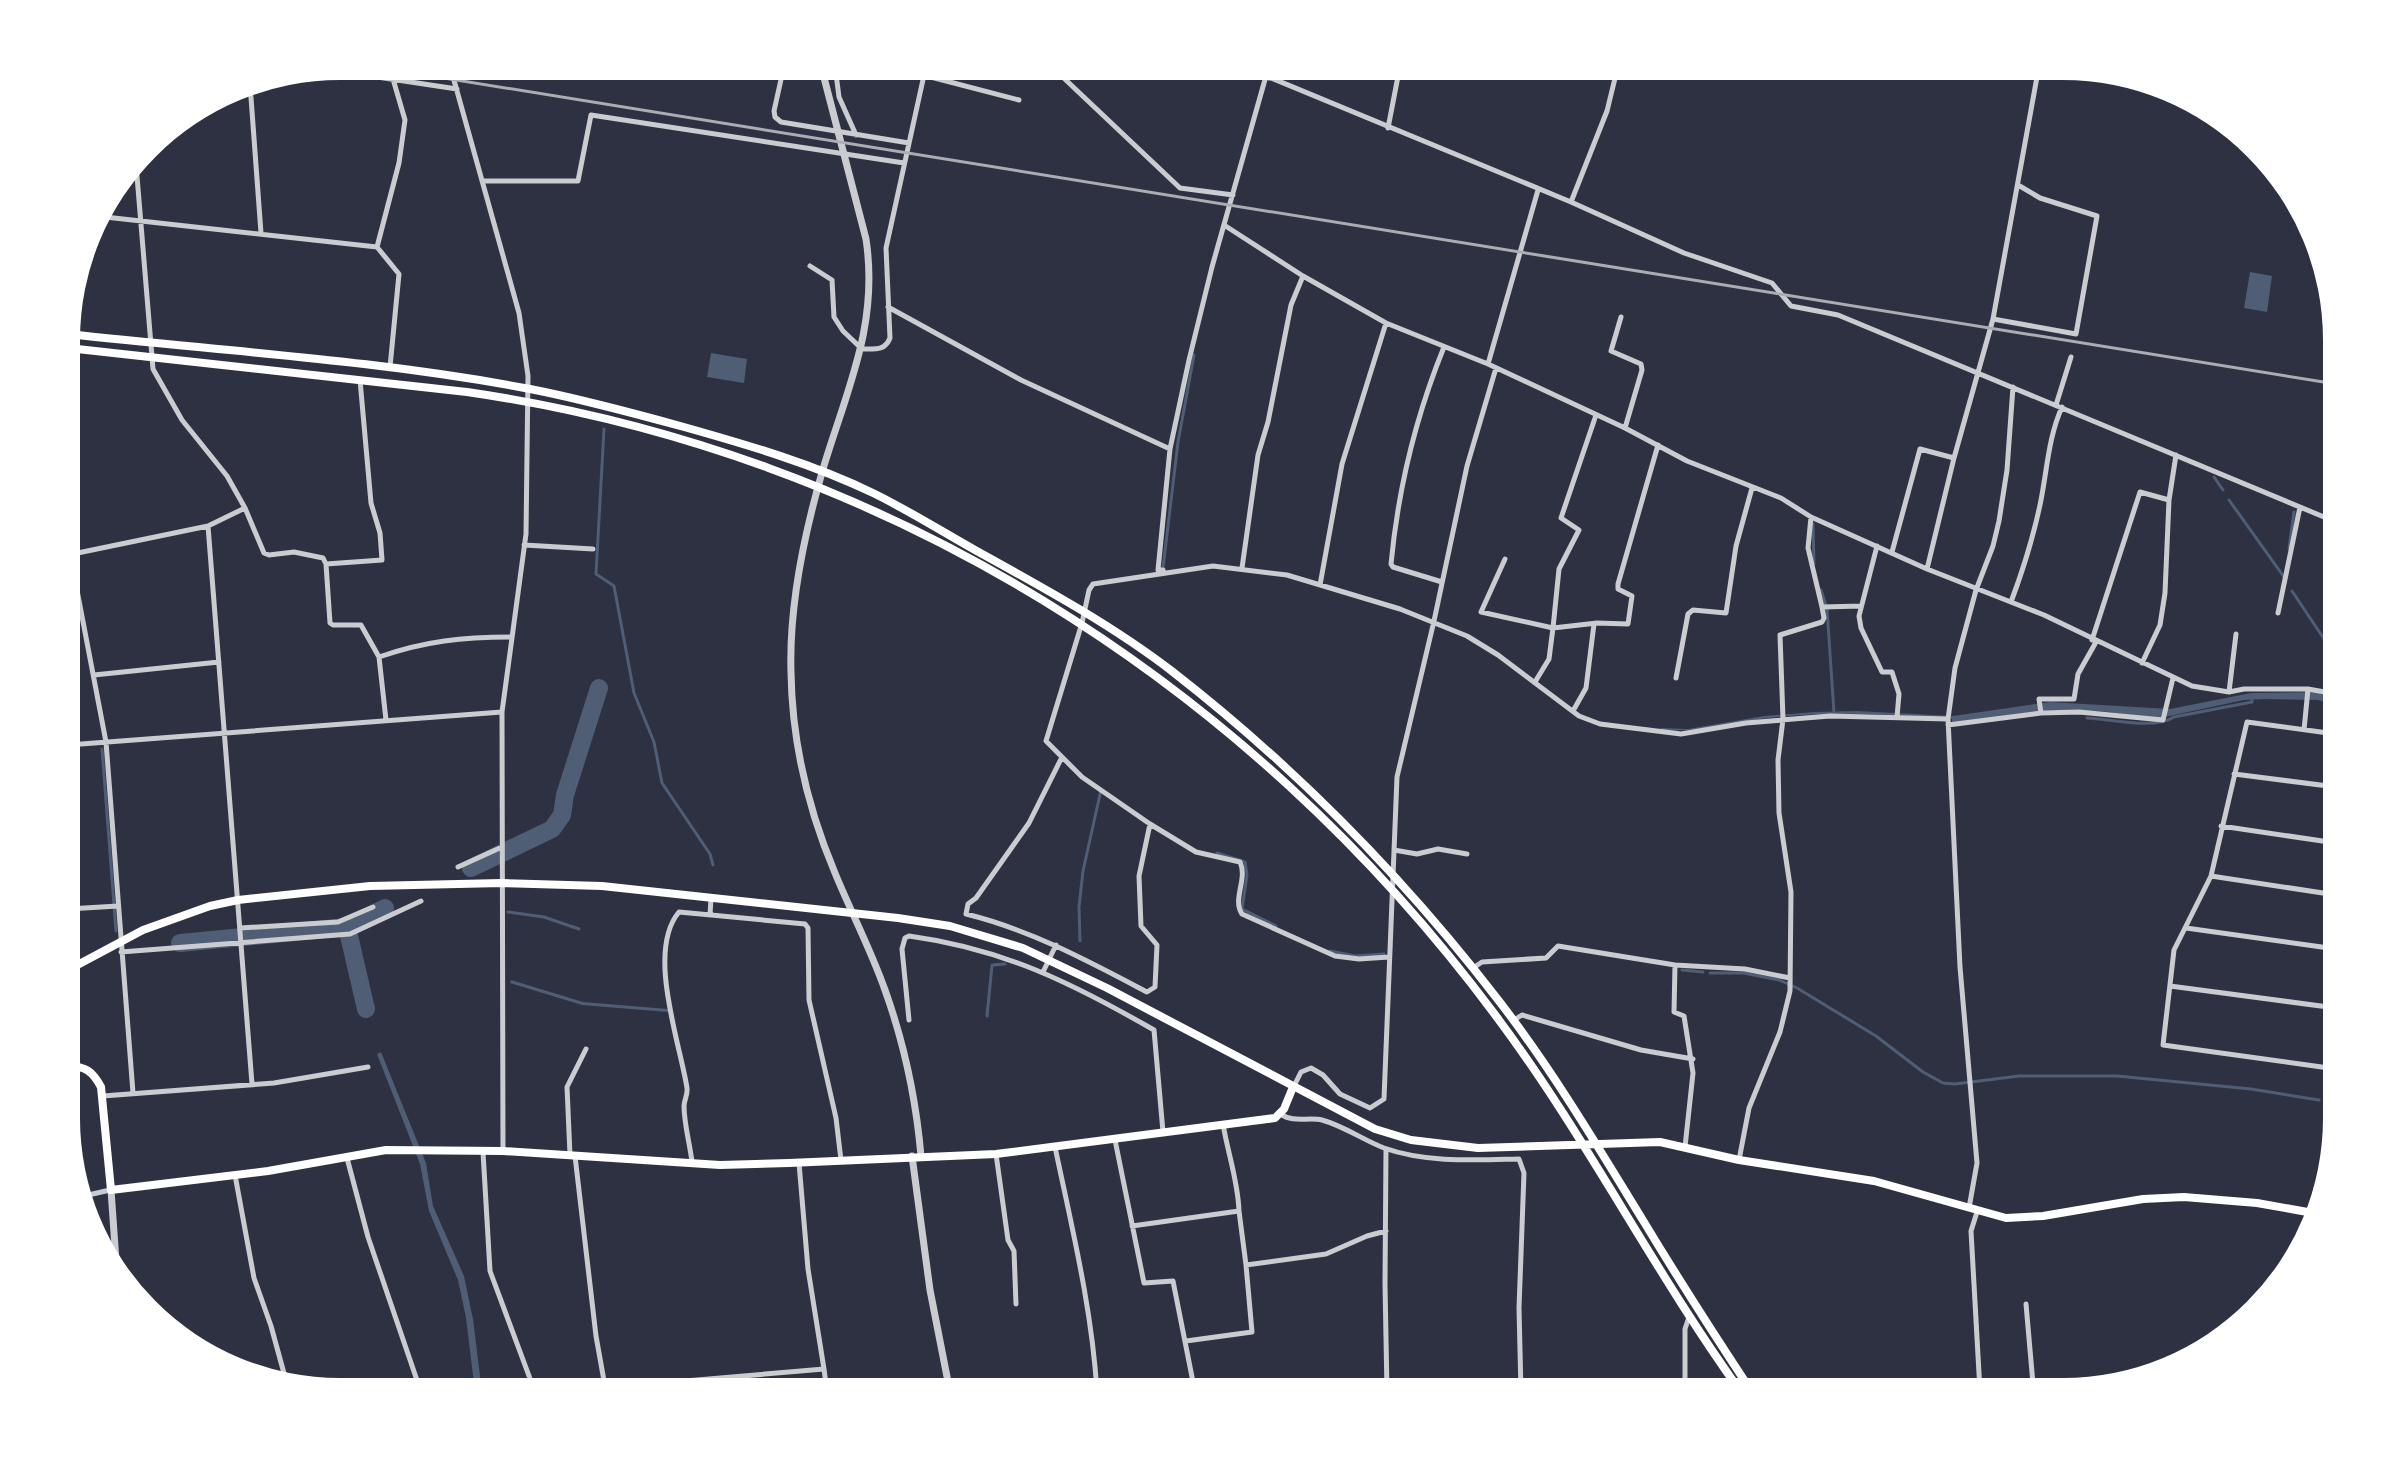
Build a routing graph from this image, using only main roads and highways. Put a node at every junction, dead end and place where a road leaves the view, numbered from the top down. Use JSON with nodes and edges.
{"nodes":[{"id":1,"x":80,"y":335,"type":"edge"},
{"id":2,"x":80,"y":349,"type":"edge"},
{"id":3,"x":80,"y":963,"type":"edge"},
{"id":4,"x":80,"y":1068,"type":"edge"},
{"id":5,"x":1293,"y":1087,"type":"junction"},
{"id":6,"x":1585,"y":1144,"type":"junction"},
{"id":7,"x":1597,"y":1144,"type":"junction"},
{"id":8,"x":2305,"y":1212,"type":"edge"},
{"id":9,"x":1731,"y":1377,"type":"edge"},
{"id":10,"x":1743,"y":1377,"type":"edge"}],
"edges":[{"from":1,"to":7,"type":"main road"},
{"from":2,"to":6,"type":"main road"},
{"from":3,"to":5,"type":"main road"},
{"from":4,"to":5,"type":"main road"},
{"from":5,"to":6,"type":"main road"},
{"from":6,"to":7,"type":"main road"},
{"from":6,"to":9,"type":"main road"},
{"from":7,"to":8,"type":"main road"},
{"from":7,"to":10,"type":"main road"}]}
